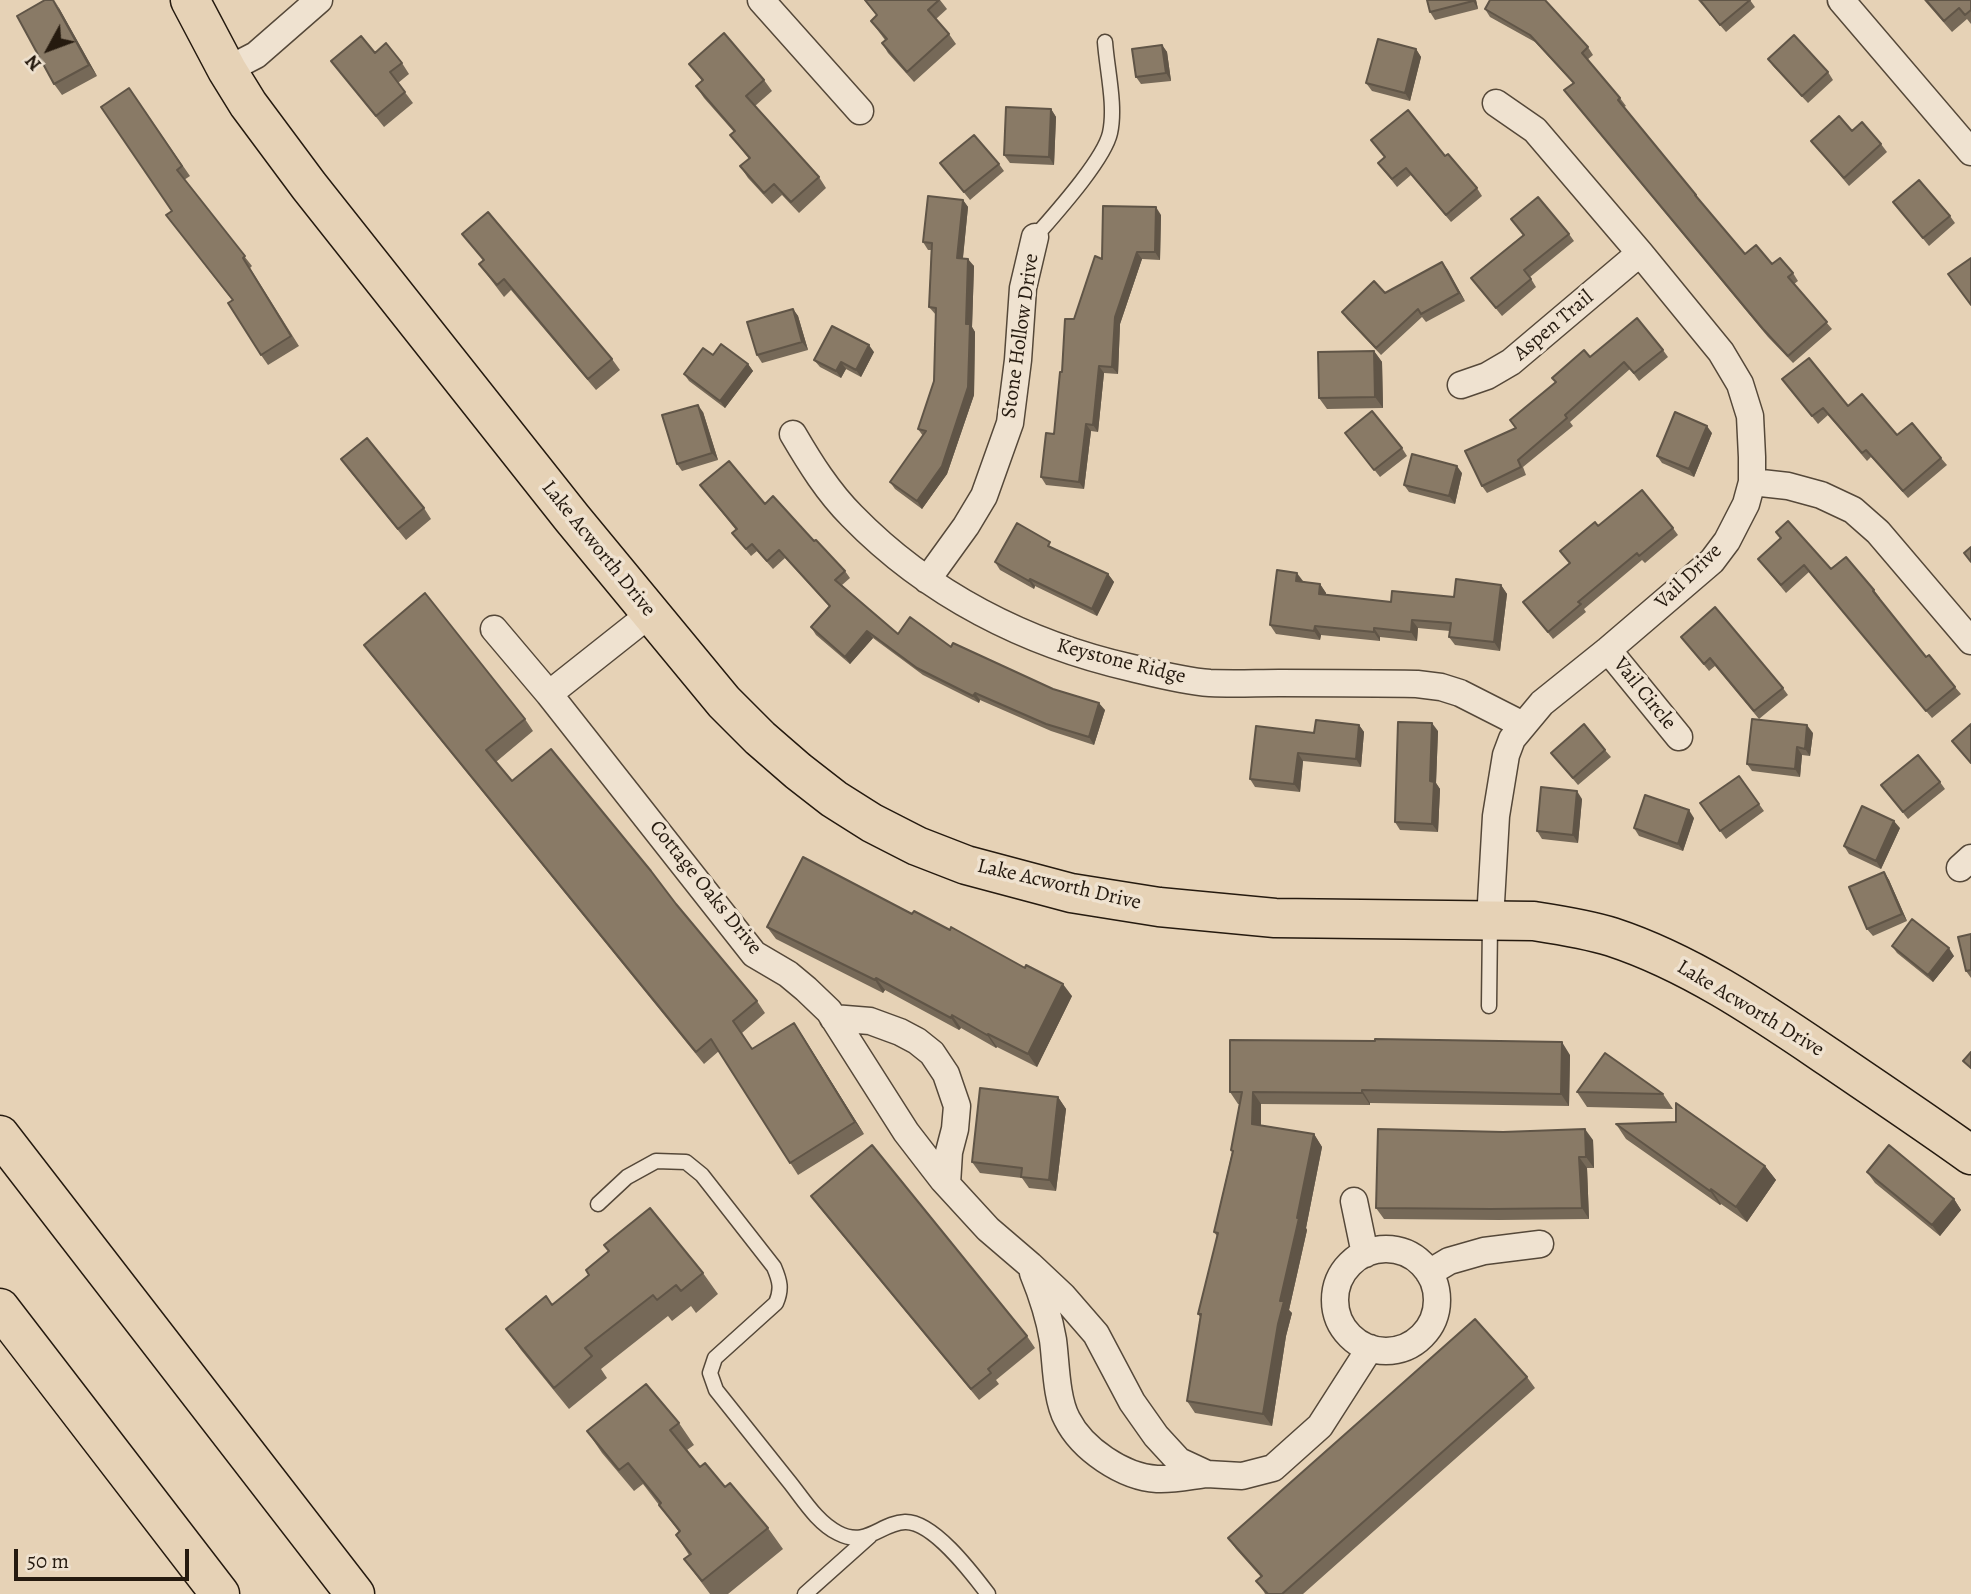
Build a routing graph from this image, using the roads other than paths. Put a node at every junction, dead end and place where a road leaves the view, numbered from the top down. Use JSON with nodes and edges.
{"nodes":[{"id":1,"x":190,"y":0,"type":"edge"},
{"id":2,"x":319,"y":0,"type":"edge"},
{"id":3,"x":761,"y":0,"type":"edge"},
{"id":4,"x":1841,"y":0,"type":"edge"},
{"id":5,"x":1105,"y":42,"type":"dead end"},
{"id":6,"x":227,"y":70,"type":"junction"},
{"id":7,"x":1496,"y":103,"type":"dead end"},
{"id":8,"x":860,"y":111,"type":"dead end"},
{"id":9,"x":1971,"y":152,"type":"edge"},
{"id":10,"x":1035,"y":237,"type":"joint"},
{"id":11,"x":1640,"y":253,"type":"junction"},
{"id":12,"x":1461,"y":385,"type":"dead end"},
{"id":13,"x":793,"y":435,"type":"dead end"},
{"id":14,"x":1752,"y":482,"type":"junction"},
{"id":15,"x":927,"y":580,"type":"junction"},
{"id":16,"x":650,"y":614,"type":"junction"},
{"id":17,"x":494,"y":629,"type":"dead end"},
{"id":18,"x":1971,"y":641,"type":"edge"},
{"id":19,"x":1608,"y":650,"type":"junction"},
{"id":20,"x":550,"y":694,"type":"junction"},
{"id":21,"x":1523,"y":725,"type":"junction"},
{"id":22,"x":1679,"y":737,"type":"dead end"},
{"id":23,"x":1490,"y":920,"type":"junction"},
{"id":24,"x":1489,"y":1006,"type":"dead end"},
{"id":25,"x":833,"y":1018,"type":"junction"},
{"id":26,"x":0,"y":1135,"type":"edge"},
{"id":27,"x":1971,"y":1155,"type":"edge"},
{"id":28,"x":947,"y":1184,"type":"junction"},
{"id":29,"x":1354,"y":1200,"type":"dead end"},
{"id":30,"x":598,"y":1204,"type":"dead end"},
{"id":31,"x":1540,"y":1244,"type":"dead end"},
{"id":32,"x":1365,"y":1254,"type":"junction"},
{"id":33,"x":1031,"y":1265,"type":"junction"},
{"id":34,"x":1429,"y":1273,"type":"junction"},
{"id":35,"x":0,"y":1308,"type":"edge"},
{"id":36,"x":1370,"y":1349,"type":"junction"},
{"id":37,"x":1207,"y":1474,"type":"junction"},
{"id":38,"x":870,"y":1536,"type":"junction"},
{"id":39,"x":220,"y":1594,"type":"edge"},
{"id":40,"x":355,"y":1594,"type":"edge"},
{"id":41,"x":805,"y":1594,"type":"edge"},
{"id":42,"x":988,"y":1594,"type":"edge"}],
"edges":[{"from":1,"to":6,"type":"main road","name":"Lake Acworth Drive"},
{"from":2,"to":6,"type":"street"},
{"from":3,"to":8,"type":"street"},
{"from":4,"to":9,"type":"street"},
{"from":5,"to":10,"type":"lane"},
{"from":6,"to":16,"type":"main road","name":"Lake Acworth Drive"},
{"from":7,"to":11,"type":"street","name":"Vail Drive"},
{"from":10,"to":15,"type":"street","name":"Stone Hollow Drive"},
{"from":11,"to":12,"type":"street","name":"Aspen Trail"},
{"from":11,"to":14,"type":"street","name":"Vail Drive"},
{"from":13,"to":15,"type":"street","name":"Keystone Ridge"},
{"from":14,"to":18,"type":"street"},
{"from":14,"to":19,"type":"street","name":"Vail Drive"},
{"from":15,"to":21,"type":"street","name":"Keystone Ridge"},
{"from":16,"to":20,"type":"street"},
{"from":16,"to":23,"type":"main road","name":"Lake Acworth Drive"},
{"from":17,"to":20,"type":"street","name":"Cottage Oaks Drive"},
{"from":19,"to":21,"type":"street","name":"Vail Drive"},
{"from":19,"to":22,"type":"street","name":"Vail Circle"},
{"from":20,"to":25,"type":"street","name":"Cottage Oaks Drive"},
{"from":21,"to":23,"type":"street","name":"Vail Drive"},
{"from":23,"to":24,"type":"lane"},
{"from":23,"to":27,"type":"main road","name":"Lake Acworth Drive"},
{"from":25,"to":28,"type":"street","name":"Cottage Oaks Drive"},
{"from":25,"to":28,"type":"street"},
{"from":26,"to":40,"type":"main road"},
{"from":28,"to":33,"type":"street","name":"Cottage Oaks Drive"},
{"from":29,"to":32,"type":"street"},
{"from":30,"to":38,"type":"lane"},
{"from":31,"to":34,"type":"street"},
{"from":32,"to":34,"type":"street"},
{"from":32,"to":36,"type":"street"},
{"from":33,"to":37,"type":"street","name":"Cottage Oaks Drive"},
{"from":33,"to":37,"type":"street","name":"Cottage Oaks Drive"},
{"from":34,"to":36,"type":"street"},
{"from":35,"to":39,"type":"main road"},
{"from":36,"to":37,"type":"street","name":"Cottage Oaks Drive"},
{"from":38,"to":41,"type":"lane"},
{"from":38,"to":42,"type":"lane"}]}
